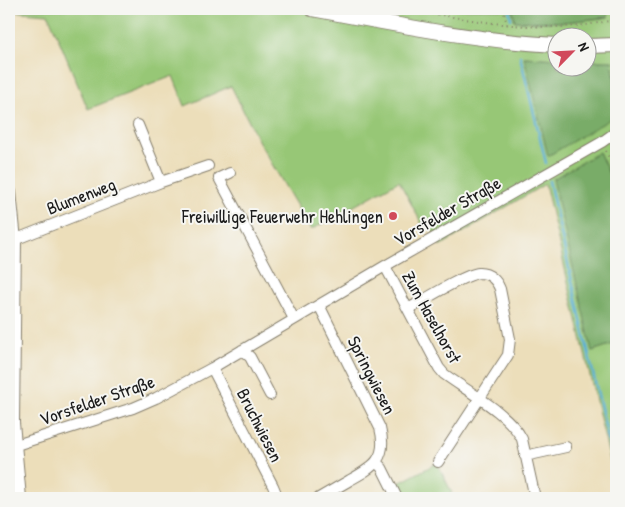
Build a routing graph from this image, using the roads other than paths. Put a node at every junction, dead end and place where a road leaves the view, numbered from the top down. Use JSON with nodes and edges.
{"nodes":[{"id":1,"x":312,"y":9,"type":"edge"},
{"id":2,"x":548,"y":45,"type":"edge"},
{"id":3,"x":616,"y":45,"type":"edge"},
{"id":4,"x":598,"y":46,"type":"edge"},
{"id":5,"x":138,"y":125,"type":"dead end"},
{"id":6,"x":616,"y":132,"type":"edge"},
{"id":7,"x":208,"y":166,"type":"dead end"},
{"id":8,"x":230,"y":172,"type":"dead end"},
{"id":9,"x":161,"y":182,"type":"junction"},
{"id":10,"x":9,"y":192,"type":"edge"},
{"id":11,"x":11,"y":224,"type":"edge"},
{"id":12,"x":14,"y":240,"type":"junction"},
{"id":13,"x":385,"y":266,"type":"junction"},
{"id":14,"x":318,"y":306,"type":"junction"},
{"id":15,"x":408,"y":309,"type":"junction"},
{"id":16,"x":294,"y":319,"type":"junction"},
{"id":17,"x":242,"y":350,"type":"junction"},
{"id":18,"x":212,"y":368,"type":"junction"},
{"id":19,"x":270,"y":395,"type":"dead end"},
{"id":20,"x":479,"y":399,"type":"junction"},
{"id":21,"x":10,"y":423,"type":"edge"},
{"id":22,"x":13,"y":446,"type":"junction"},
{"id":23,"x":566,"y":447,"type":"dead end"},
{"id":24,"x":526,"y":456,"type":"junction"},
{"id":25,"x":376,"y":462,"type":"junction"},
{"id":26,"x":438,"y":462,"type":"dead end"},
{"id":27,"x":15,"y":492,"type":"edge"},
{"id":28,"x":278,"y":498,"type":"edge"},
{"id":29,"x":319,"y":498,"type":"edge"},
{"id":30,"x":397,"y":498,"type":"edge"},
{"id":31,"x":535,"y":498,"type":"edge"}],
"edges":[{"from":1,"to":2,"type":"main road"},
{"from":3,"to":4,"type":"main road"},
{"from":5,"to":9,"type":"street"},
{"from":6,"to":13,"type":"street","name":"Vorsfelder Straße"},
{"from":7,"to":9,"type":"street","name":"Blumenweg"},
{"from":8,"to":16,"type":"street"},
{"from":9,"to":12,"type":"street","name":"Blumenweg"},
{"from":10,"to":11,"type":"main road"},
{"from":11,"to":12,"type":"main road"},
{"from":12,"to":21,"type":"main road"},
{"from":13,"to":14,"type":"street","name":"Vorsfelder Straße"},
{"from":13,"to":15,"type":"street","name":"Zum Haselhorst"},
{"from":14,"to":16,"type":"street","name":"Vorsfelder Straße"},
{"from":14,"to":25,"type":"street","name":"Springwiesen"},
{"from":15,"to":20,"type":"street","name":"Zum Haselhorst"},
{"from":15,"to":20,"type":"street"},
{"from":16,"to":17,"type":"street","name":"Vorsfelder Straße"},
{"from":17,"to":18,"type":"street","name":"Vorsfelder Straße"},
{"from":17,"to":19,"type":"street"},
{"from":18,"to":22,"type":"street","name":"Vorsfelder Straße"},
{"from":18,"to":28,"type":"street","name":"Bruchwiesen"},
{"from":20,"to":24,"type":"street","name":"Zum Haselhorst"},
{"from":20,"to":26,"type":"street"},
{"from":21,"to":22,"type":"main road"},
{"from":22,"to":27,"type":"main road"},
{"from":23,"to":24,"type":"street"},
{"from":24,"to":31,"type":"street","name":"Zum Haselhorst"},
{"from":25,"to":29,"type":"street"},
{"from":25,"to":30,"type":"street"}]}
